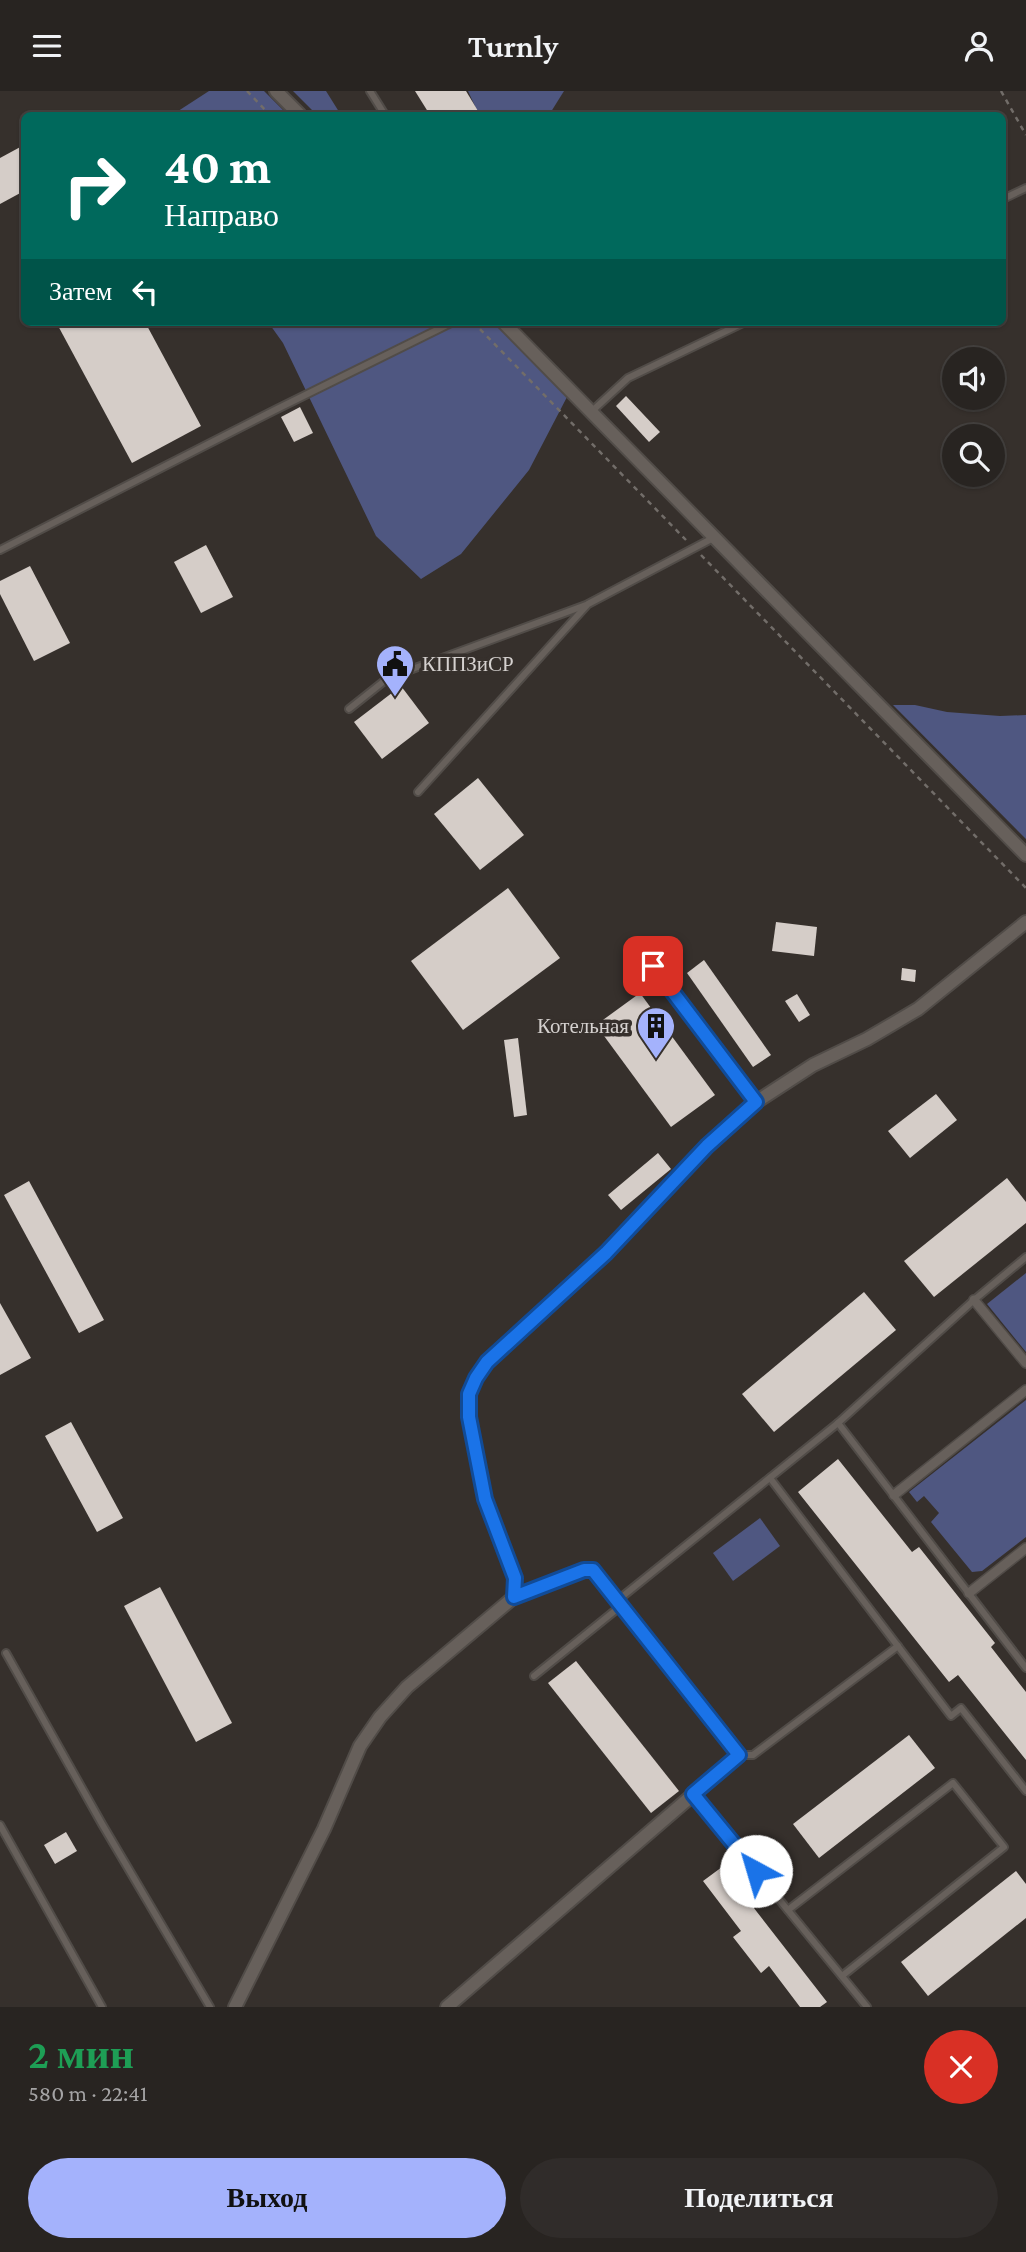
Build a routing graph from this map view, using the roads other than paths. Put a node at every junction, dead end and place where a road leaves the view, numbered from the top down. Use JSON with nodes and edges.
{"nodes":[{"id":1,"x":276,"y":91,"type":"edge"},
{"id":2,"x":370,"y":91,"type":"edge"},
{"id":3,"x":297,"y":112,"type":"edge"},
{"id":4,"x":383,"y":112,"type":"edge"},
{"id":5,"x":1026,"y":188,"type":"edge"},
{"id":6,"x":1006,"y":198,"type":"edge"},
{"id":7,"x":445,"y":326,"type":"edge"},
{"id":8,"x":507,"y":326,"type":"edge"},
{"id":9,"x":737,"y":326,"type":"edge"},
{"id":10,"x":591,"y":412,"type":"junction"},
{"id":11,"x":715,"y":537,"type":"junction"},
{"id":12,"x":0,"y":550,"type":"edge"},
{"id":13,"x":588,"y":604,"type":"junction"},
{"id":14,"x":349,"y":709,"type":"dead end"},
{"id":15,"x":418,"y":792,"type":"dead end"},
{"id":16,"x":1026,"y":855,"type":"edge"},
{"id":17,"x":1026,"y":922,"type":"edge"},
{"id":18,"x":653,"y":966,"type":"dead end"},
{"id":19,"x":756,"y":1102,"type":"junction"},
{"id":20,"x":1026,"y":1257,"type":"edge"},
{"id":21,"x":974,"y":1300,"type":"junction"},
{"id":22,"x":1026,"y":1363,"type":"edge"},
{"id":23,"x":1026,"y":1390,"type":"edge"},
{"id":24,"x":838,"y":1423,"type":"junction"},
{"id":25,"x":770,"y":1478,"type":"junction"},
{"id":26,"x":894,"y":1495,"type":"junction"},
{"id":27,"x":1026,"y":1548,"type":"edge"},
{"id":28,"x":969,"y":1593,"type":"junction"},
{"id":29,"x":514,"y":1597,"type":"junction"},
{"id":30,"x":620,"y":1603,"type":"junction"},
{"id":31,"x":898,"y":1646,"type":"junction"},
{"id":32,"x":6,"y":1653,"type":"dead end"},
{"id":33,"x":1026,"y":1668,"type":"edge"},
{"id":34,"x":534,"y":1677,"type":"dead end"},
{"id":35,"x":739,"y":1755,"type":"junction"},
{"id":36,"x":1026,"y":1791,"type":"edge"},
{"id":37,"x":693,"y":1794,"type":"junction"},
{"id":38,"x":0,"y":1825,"type":"edge"},
{"id":39,"x":788,"y":1910,"type":"junction"},
{"id":40,"x":842,"y":1976,"type":"junction"},
{"id":41,"x":102,"y":2007,"type":"edge"},
{"id":42,"x":210,"y":2007,"type":"edge"},
{"id":43,"x":235,"y":2007,"type":"edge"},
{"id":44,"x":447,"y":2007,"type":"edge"},
{"id":45,"x":867,"y":2007,"type":"edge"}],
"edges":[{"from":1,"to":3,"type":"street"},
{"from":2,"to":4,"type":"lane"},
{"from":5,"to":6,"type":"lane"},
{"from":7,"to":12,"type":"lane"},
{"from":8,"to":10,"type":"street"},
{"from":9,"to":10,"type":"lane"},
{"from":10,"to":11,"type":"street"},
{"from":11,"to":13,"type":"lane"},
{"from":11,"to":16,"type":"street"},
{"from":13,"to":14,"type":"lane"},
{"from":13,"to":15,"type":"lane"},
{"from":17,"to":19,"type":"street"},
{"from":18,"to":19,"type":"lane"},
{"from":19,"to":29,"type":"street"},
{"from":20,"to":21,"type":"lane"},
{"from":21,"to":22,"type":"street"},
{"from":21,"to":24,"type":"lane"},
{"from":23,"to":26,"type":"street"},
{"from":24,"to":25,"type":"lane"},
{"from":24,"to":26,"type":"lane"},
{"from":25,"to":30,"type":"lane"},
{"from":25,"to":31,"type":"lane"},
{"from":26,"to":28,"type":"lane"},
{"from":27,"to":28,"type":"street"},
{"from":28,"to":33,"type":"lane"},
{"from":29,"to":30,"type":"lane"},
{"from":29,"to":43,"type":"street"},
{"from":30,"to":34,"type":"lane"},
{"from":30,"to":35,"type":"lane"},
{"from":31,"to":35,"type":"lane"},
{"from":31,"to":36,"type":"lane"},
{"from":32,"to":42,"type":"lane"},
{"from":35,"to":37,"type":"street"},
{"from":37,"to":39,"type":"lane"},
{"from":37,"to":44,"type":"street"},
{"from":38,"to":41,"type":"lane"},
{"from":39,"to":40,"type":"lane"},
{"from":39,"to":40,"type":"lane"},
{"from":40,"to":45,"type":"lane"}]}
